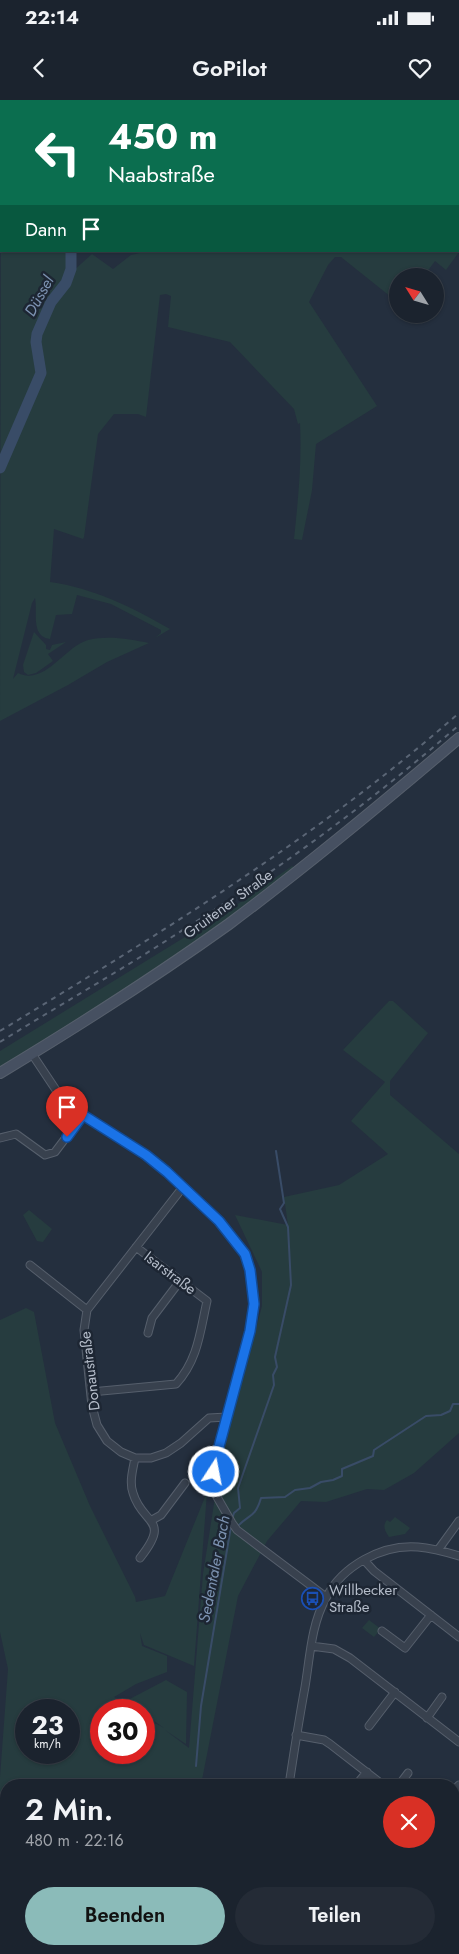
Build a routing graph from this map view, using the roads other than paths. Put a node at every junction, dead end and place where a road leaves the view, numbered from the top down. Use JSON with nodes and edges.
{"nodes":[{"id":1,"x":459,"y":738,"type":"edge"},
{"id":2,"x":32,"y":1054,"type":"junction"},
{"id":3,"x":0,"y":1073,"type":"edge"},
{"id":4,"x":83,"y":1115,"type":"junction"},
{"id":5,"x":0,"y":1138,"type":"edge"},
{"id":6,"x":183,"y":1187,"type":"junction"},
{"id":7,"x":136,"y":1247,"type":"junction"},
{"id":8,"x":30,"y":1265,"type":"dead end"},
{"id":9,"x":180,"y":1281,"type":"junction"},
{"id":10,"x":88,"y":1310,"type":"junction"},
{"id":11,"x":148,"y":1333,"type":"dead end"},
{"id":12,"x":91,"y":1392,"type":"junction"},
{"id":13,"x":227,"y":1417,"type":"junction"},
{"id":14,"x":136,"y":1458,"type":"junction"},
{"id":15,"x":185,"y":1483,"type":"dead end"},
{"id":16,"x":152,"y":1520,"type":"junction"},
{"id":17,"x":459,"y":1521,"type":"edge"},
{"id":18,"x":438,"y":1550,"type":"junction"},
{"id":19,"x":459,"y":1556,"type":"edge"},
{"id":20,"x":140,"y":1558,"type":"dead end"},
{"id":21,"x":364,"y":1560,"type":"junction"},
{"id":22,"x":326,"y":1597,"type":"junction"},
{"id":23,"x":430,"y":1615,"type":"junction"},
{"id":24,"x":382,"y":1631,"type":"dead end"},
{"id":25,"x":459,"y":1637,"type":"edge"},
{"id":26,"x":311,"y":1646,"type":"junction"},
{"id":27,"x":395,"y":1692,"type":"junction"},
{"id":28,"x":442,"y":1697,"type":"dead end"},
{"id":29,"x":427,"y":1718,"type":"junction"},
{"id":30,"x":369,"y":1726,"type":"dead end"},
{"id":31,"x":296,"y":1735,"type":"junction"},
{"id":32,"x":459,"y":1742,"type":"edge"},
{"id":33,"x":366,"y":1772,"type":"junction"},
{"id":34,"x":408,"y":1773,"type":"dead end"},
{"id":35,"x":290,"y":1779,"type":"edge"},
{"id":36,"x":361,"y":1779,"type":"edge"},
{"id":37,"x":375,"y":1779,"type":"edge"},
{"id":38,"x":404,"y":1779,"type":"edge"}],
"edges":[{"from":1,"to":2,"type":"main road","name":"Gruitener Straße"},
{"from":2,"to":3,"type":"main road","name":"Gruitener Straße"},
{"from":2,"to":4,"type":"street"},
{"from":4,"to":5,"type":"street"},
{"from":4,"to":6,"type":"street"},
{"from":6,"to":7,"type":"street","name":"Donaustraße"},
{"from":6,"to":13,"type":"street"},
{"from":7,"to":9,"type":"street","name":"Isarstraße"},
{"from":7,"to":10,"type":"street","name":"Donaustraße"},
{"from":8,"to":10,"type":"street","name":"Donaustraße"},
{"from":9,"to":11,"type":"street"},
{"from":9,"to":12,"type":"street","name":"Isarstraße"},
{"from":10,"to":12,"type":"street","name":"Donaustraße"},
{"from":12,"to":14,"type":"street","name":"Donaustraße"},
{"from":13,"to":14,"type":"street"},
{"from":13,"to":22,"type":"street"},
{"from":14,"to":16,"type":"street"},
{"from":15,"to":16,"type":"street"},
{"from":16,"to":20,"type":"street"},
{"from":17,"to":18,"type":"street"},
{"from":18,"to":19,"type":"street"},
{"from":18,"to":21,"type":"street"},
{"from":21,"to":22,"type":"street"},
{"from":21,"to":23,"type":"street"},
{"from":22,"to":26,"type":"street"},
{"from":23,"to":24,"type":"street"},
{"from":23,"to":25,"type":"street"},
{"from":26,"to":27,"type":"street"},
{"from":26,"to":31,"type":"street"},
{"from":27,"to":29,"type":"street"},
{"from":27,"to":30,"type":"street"},
{"from":28,"to":29,"type":"street"},
{"from":29,"to":32,"type":"street"},
{"from":31,"to":33,"type":"street"},
{"from":31,"to":35,"type":"street"},
{"from":33,"to":36,"type":"street"},
{"from":33,"to":37,"type":"street"},
{"from":34,"to":38,"type":"street"}]}
